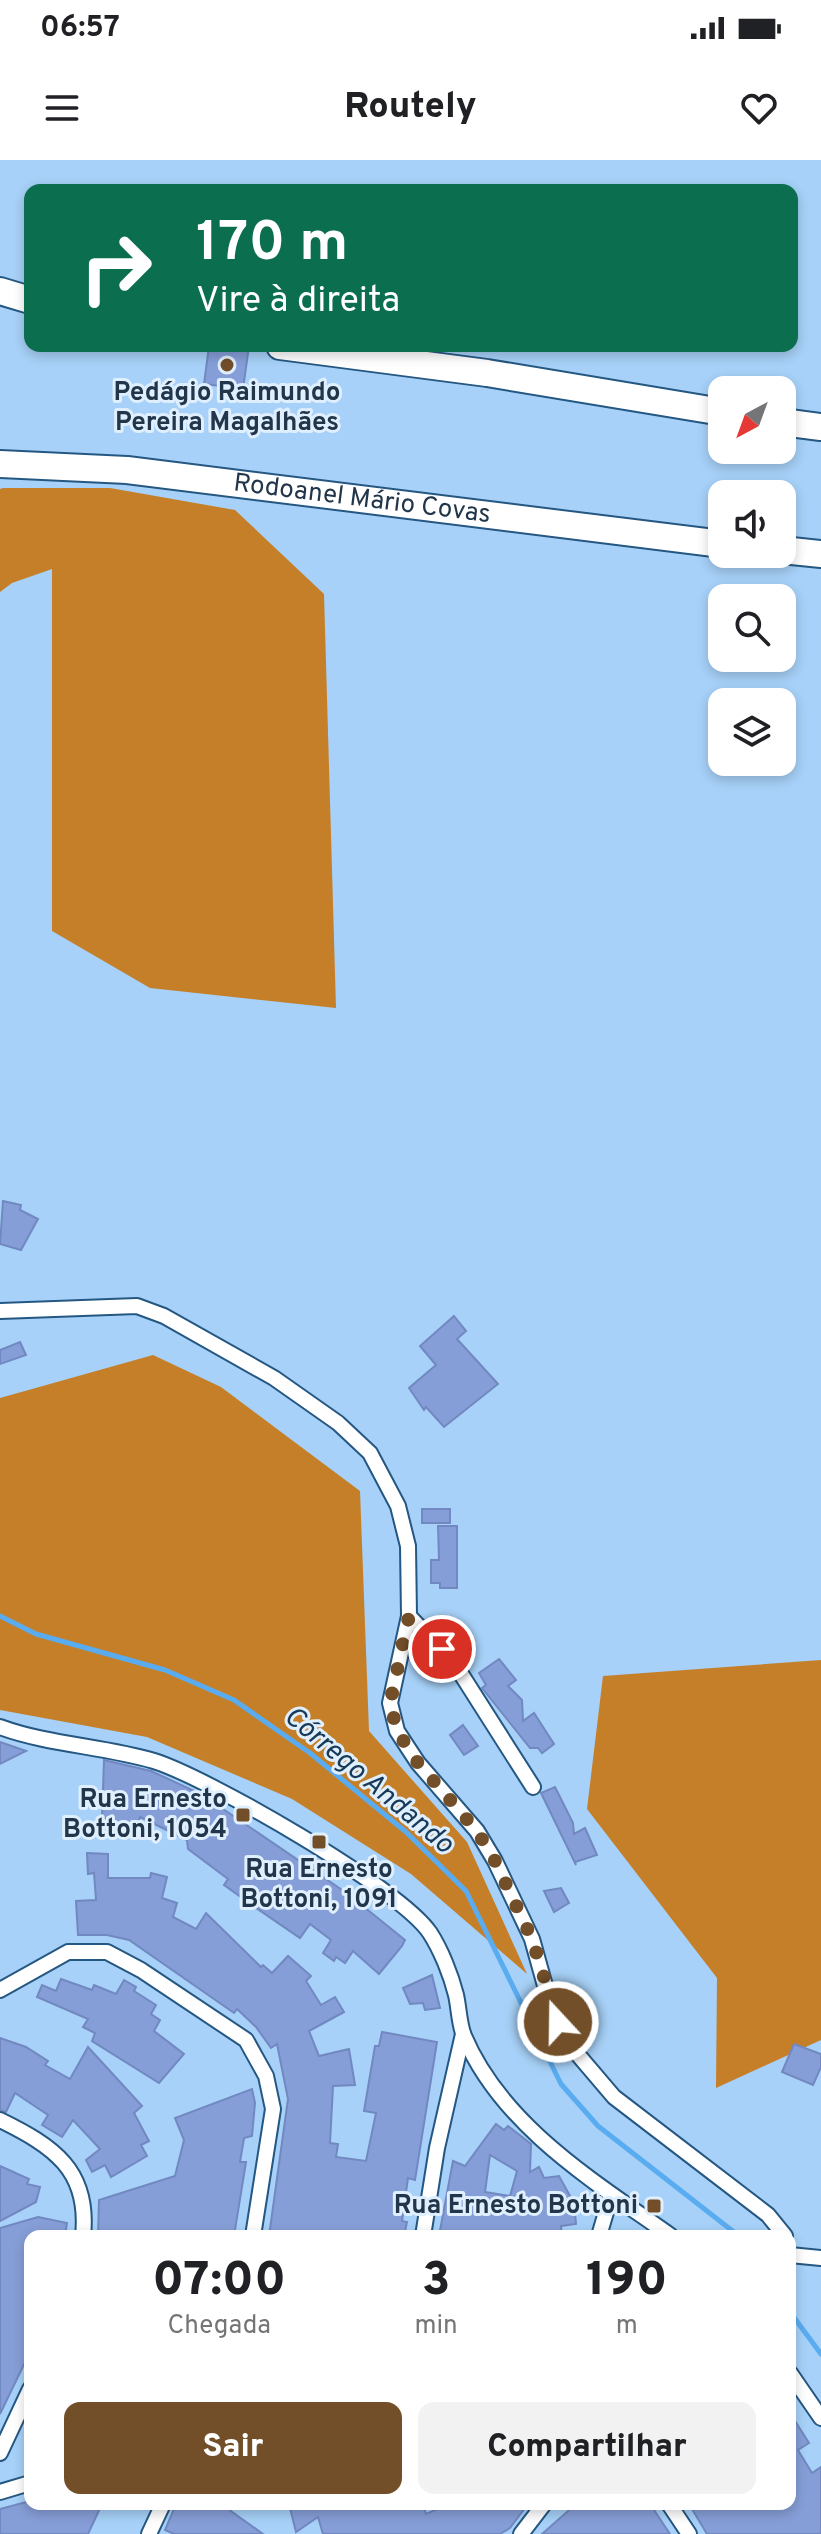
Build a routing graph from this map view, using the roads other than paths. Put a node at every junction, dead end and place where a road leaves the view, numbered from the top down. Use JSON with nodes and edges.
{"nodes":[{"id":1,"x":0,"y":291,"type":"edge"},
{"id":2,"x":24,"y":298,"type":"edge"},
{"id":3,"x":326,"y":352,"type":"edge"},
{"id":4,"x":708,"y":410,"type":"edge"},
{"id":5,"x":796,"y":424,"type":"edge"},
{"id":6,"x":821,"y":427,"type":"edge"},
{"id":7,"x":0,"y":464,"type":"edge"},
{"id":8,"x":708,"y":542,"type":"edge"},
{"id":9,"x":796,"y":551,"type":"edge"},
{"id":10,"x":821,"y":554,"type":"edge"},
{"id":11,"x":0,"y":1311,"type":"edge"},
{"id":12,"x":409,"y":1616,"type":"junction"},
{"id":13,"x":0,"y":1727,"type":"edge"},
{"id":14,"x":533,"y":1787,"type":"dead end"},
{"id":15,"x":0,"y":1990,"type":"edge"},
{"id":16,"x":463,"y":2034,"type":"junction"},
{"id":17,"x":0,"y":2120,"type":"edge"},
{"id":18,"x":611,"y":2195,"type":"junction"},
{"id":19,"x":83,"y":2230,"type":"edge"},
{"id":20,"x":254,"y":2230,"type":"edge"},
{"id":21,"x":424,"y":2230,"type":"edge"},
{"id":22,"x":601,"y":2230,"type":"edge"},
{"id":23,"x":662,"y":2230,"type":"edge"},
{"id":24,"x":780,"y":2230,"type":"edge"},
{"id":25,"x":796,"y":2255,"type":"edge"},
{"id":26,"x":821,"y":2258,"type":"edge"},
{"id":27,"x":796,"y":2382,"type":"edge"},
{"id":28,"x":24,"y":2402,"type":"edge"},
{"id":29,"x":821,"y":2418,"type":"edge"},
{"id":30,"x":0,"y":2453,"type":"edge"},
{"id":31,"x":24,"y":2485,"type":"edge"},
{"id":32,"x":0,"y":2492,"type":"edge"},
{"id":33,"x":160,"y":2510,"type":"edge"},
{"id":34,"x":539,"y":2510,"type":"edge"},
{"id":35,"x":673,"y":2510,"type":"edge"},
{"id":36,"x":149,"y":2534,"type":"edge"},
{"id":37,"x":521,"y":2534,"type":"edge"},
{"id":38,"x":689,"y":2534,"type":"edge"}],
"edges":[{"from":1,"to":2,"type":"highway"},
{"from":3,"to":4,"type":"highway"},
{"from":5,"to":6,"type":"highway"},
{"from":7,"to":8,"type":"highway","name":"Rodoanel Mário Covas"},
{"from":9,"to":10,"type":"highway"},
{"from":11,"to":12,"type":"street"},
{"from":12,"to":14,"type":"street"},
{"from":12,"to":24,"type":"street"},
{"from":13,"to":16,"type":"street"},
{"from":15,"to":20,"type":"street"},
{"from":16,"to":18,"type":"street"},
{"from":16,"to":21,"type":"street"},
{"from":17,"to":19,"type":"street"},
{"from":18,"to":22,"type":"street"},
{"from":18,"to":23,"type":"street"},
{"from":25,"to":26,"type":"street"},
{"from":27,"to":29,"type":"street"},
{"from":28,"to":30,"type":"street"},
{"from":31,"to":32,"type":"street"},
{"from":33,"to":36,"type":"street"},
{"from":34,"to":37,"type":"street"},
{"from":35,"to":38,"type":"street"}]}
